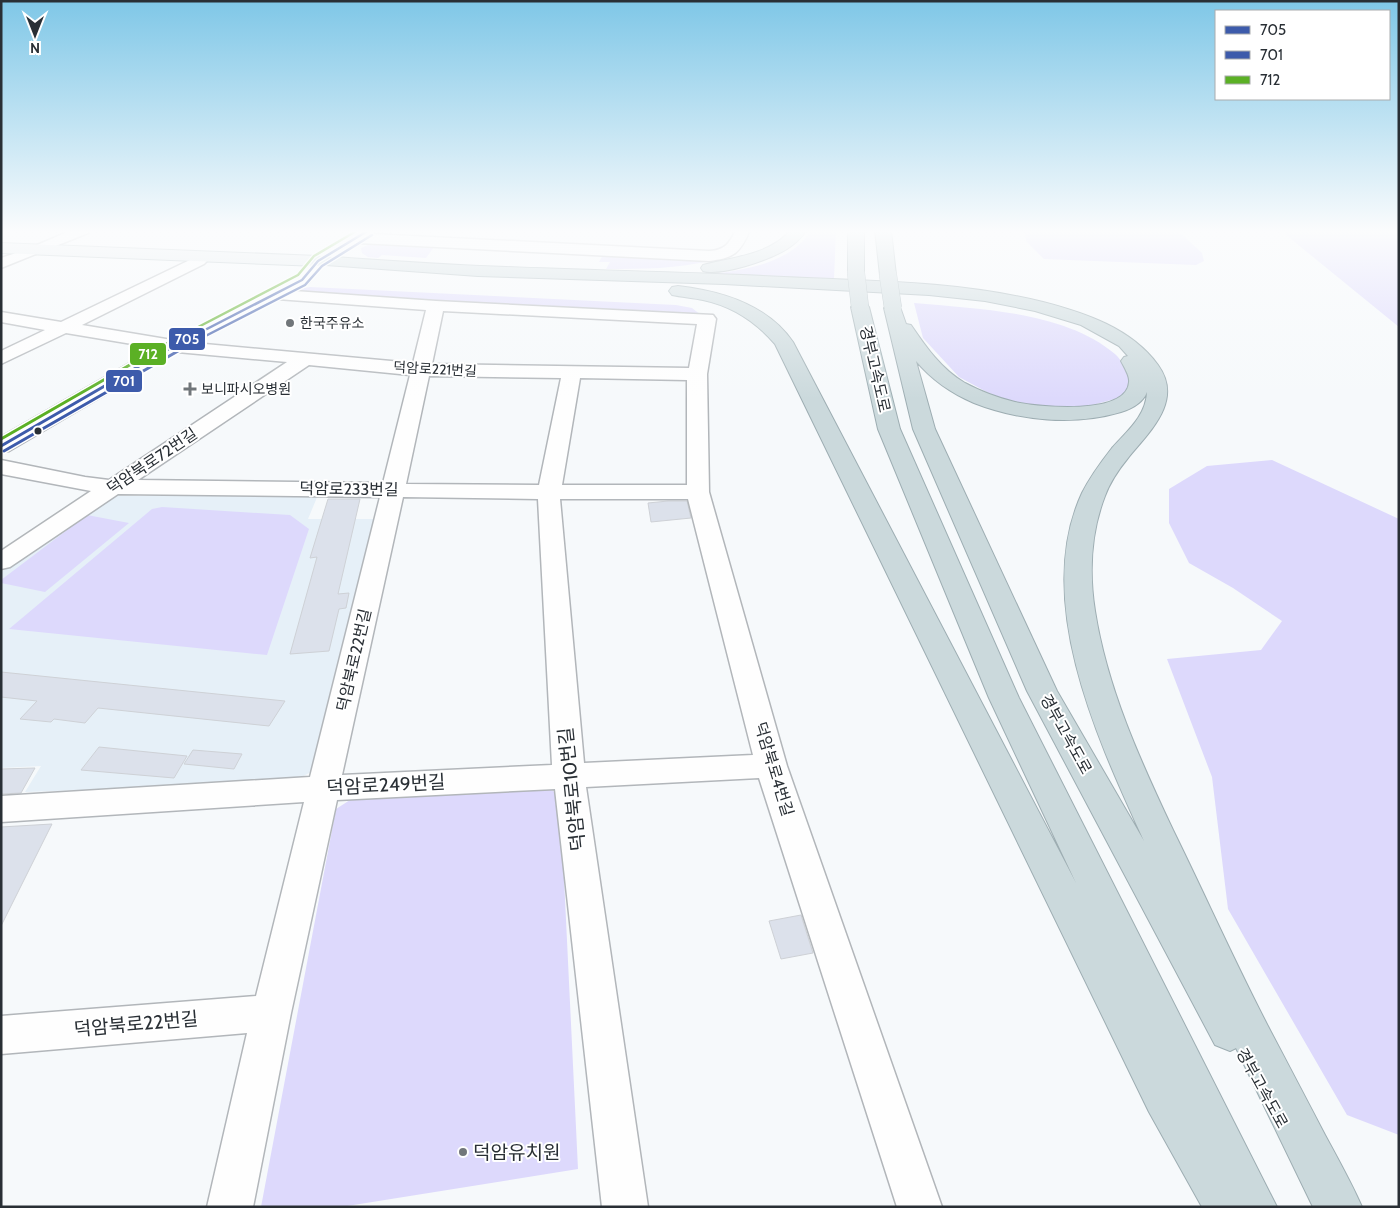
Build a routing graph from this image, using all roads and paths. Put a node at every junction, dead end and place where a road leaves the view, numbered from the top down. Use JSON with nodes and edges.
{"nodes":[{"id":1,"x":147,"y":286,"type":"edge"},
{"id":2,"x":289,"y":286,"type":"edge"},
{"id":3,"x":642,"y":286,"type":"edge"},
{"id":4,"x":781,"y":286,"type":"edge"},
{"id":5,"x":858,"y":286,"type":"edge"},
{"id":6,"x":887,"y":286,"type":"edge"},
{"id":7,"x":890,"y":286,"type":"edge"},
{"id":8,"x":274,"y":294,"type":"junction"},
{"id":9,"x":436,"y":306,"type":"junction"},
{"id":10,"x":893,"y":308,"type":"junction"},
{"id":11,"x":1,"y":318,"type":"edge"},
{"id":12,"x":61,"y":328,"type":"junction"},
{"id":13,"x":174,"y":346,"type":"junction"},
{"id":14,"x":1,"y":358,"type":"edge"},
{"id":15,"x":303,"y":360,"type":"junction"},
{"id":16,"x":422,"y":370,"type":"junction"},
{"id":17,"x":572,"y":372,"type":"junction"},
{"id":18,"x":696,"y":374,"type":"junction"},
{"id":19,"x":1,"y":446,"type":"edge"},
{"id":20,"x":1,"y":466,"type":"edge"},
{"id":21,"x":115,"y":487,"type":"junction"},
{"id":22,"x":395,"y":489,"type":"junction"},
{"id":23,"x":549,"y":492,"type":"junction"},
{"id":24,"x":698,"y":492,"type":"junction"},
{"id":25,"x":1,"y":562,"type":"edge"},
{"id":26,"x":771,"y":766,"type":"junction"},
{"id":27,"x":569,"y":777,"type":"junction"},
{"id":28,"x":324,"y":788,"type":"junction"},
{"id":29,"x":1,"y":809,"type":"edge"},
{"id":30,"x":271,"y":1013,"type":"junction"},
{"id":31,"x":1,"y":1035,"type":"edge"},
{"id":32,"x":230,"y":1207,"type":"edge"},
{"id":33,"x":625,"y":1207,"type":"edge"},
{"id":34,"x":920,"y":1207,"type":"edge"},
{"id":35,"x":1228,"y":1207,"type":"edge"},
{"id":36,"x":1253,"y":1207,"type":"edge"},
{"id":37,"x":1328,"y":1207,"type":"edge"},
{"id":38,"x":1338,"y":1207,"type":"edge"}],
"edges":[{"from":1,"to":12,"type":"street"},
{"from":2,"to":8,"type":"street"},
{"from":3,"to":35,"type":"highway"},
{"from":4,"to":10,"type":"highway"},
{"from":5,"to":36,"type":"highway","name":"경부고속도로","bridge":true},
{"from":6,"to":38,"type":"highway"},
{"from":7,"to":10,"type":"highway","name":"경부고속도로","bridge":true},
{"from":8,"to":9,"type":"street"},
{"from":8,"to":13,"type":"street"},
{"from":9,"to":16,"type":"street","name":"덕암북로22번길"},
{"from":9,"to":18,"type":"street","name":"덕암북로4번길"},
{"from":10,"to":37,"type":"highway","name":"경부고속도로"},
{"from":11,"to":12,"type":"street","name":"덕암로221번길"},
{"from":12,"to":13,"type":"street","name":"덕암로221번길"},
{"from":12,"to":14,"type":"street"},
{"from":13,"to":15,"type":"street","name":"덕암로221번길"},
{"from":13,"to":19,"type":"street"},
{"from":15,"to":16,"type":"street","name":"덕암로221번길"},
{"from":15,"to":21,"type":"street","name":"덕암북로72번길"},
{"from":16,"to":17,"type":"street","name":"덕암로221번길"},
{"from":16,"to":22,"type":"street","name":"덕암북로22번길"},
{"from":17,"to":18,"type":"street","name":"덕암로221번길"},
{"from":17,"to":23,"type":"street","name":"덕암북로10번길"},
{"from":18,"to":24,"type":"street","name":"덕암북로4번길"},
{"from":20,"to":21,"type":"street","name":"덕암로233번길"},
{"from":21,"to":22,"type":"street","name":"덕암로233번길"},
{"from":21,"to":25,"type":"street","name":"덕암북로72번길"},
{"from":22,"to":23,"type":"street","name":"덕암로233번길"},
{"from":22,"to":28,"type":"street","name":"덕암북로22번길"},
{"from":23,"to":24,"type":"street","name":"덕암로233번길"},
{"from":23,"to":27,"type":"street","name":"덕암북로10번길"},
{"from":24,"to":26,"type":"street","name":"덕암북로4번길"},
{"from":26,"to":27,"type":"street","name":"덕암로249번길"},
{"from":26,"to":34,"type":"street","name":"덕암북로4번길"},
{"from":27,"to":28,"type":"street","name":"덕암로249번길"},
{"from":27,"to":33,"type":"street","name":"덕암북로10번길"},
{"from":28,"to":29,"type":"street","name":"덕암로249번길"},
{"from":28,"to":30,"type":"street","name":"덕암북로22번길"},
{"from":30,"to":31,"type":"street","name":"덕암북로22번길"},
{"from":30,"to":32,"type":"street","name":"덕암북로22번길"}]}
